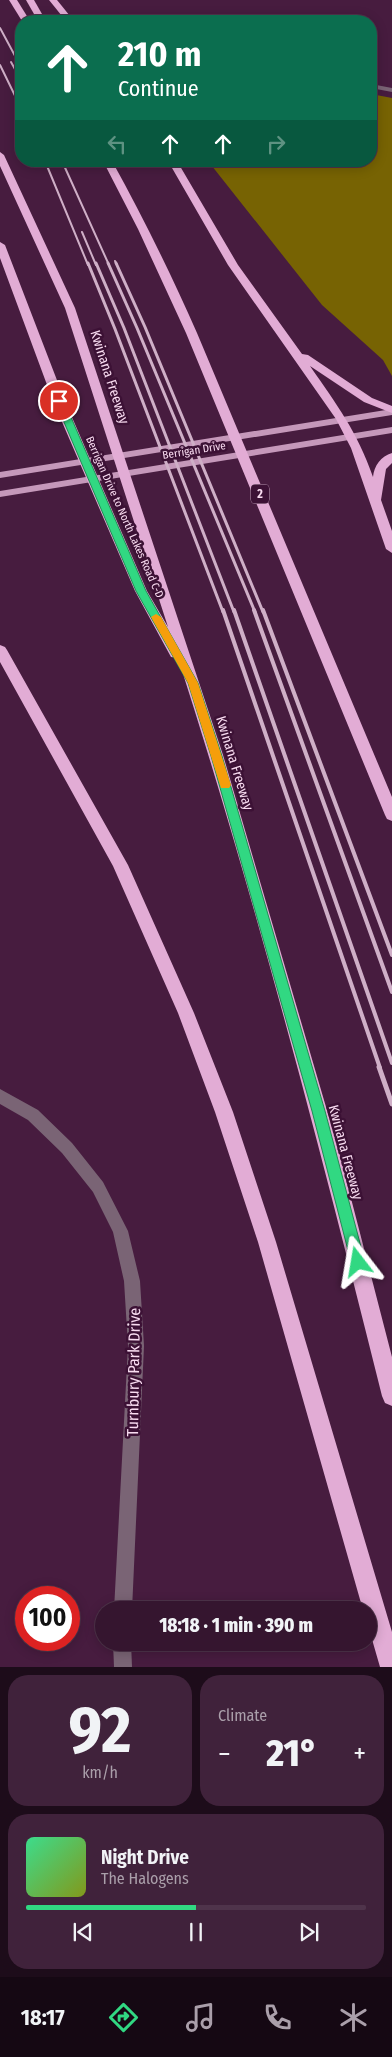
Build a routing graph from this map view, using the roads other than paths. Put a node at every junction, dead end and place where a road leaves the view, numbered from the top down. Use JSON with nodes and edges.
{"nodes":[{"id":1,"x":13,"y":0,"type":"edge"},
{"id":2,"x":30,"y":0,"type":"edge"},
{"id":3,"x":53,"y":0,"type":"edge"},
{"id":4,"x":22,"y":15,"type":"edge"},
{"id":5,"x":39,"y":15,"type":"edge"},
{"id":6,"x":65,"y":15,"type":"edge"},
{"id":7,"x":377,"y":87,"type":"edge"},
{"id":8,"x":392,"y":90,"type":"edge"},
{"id":9,"x":0,"y":155,"type":"edge"},
{"id":10,"x":111,"y":167,"type":"edge"},
{"id":11,"x":116,"y":167,"type":"edge"},
{"id":12,"x":176,"y":167,"type":"edge"},
{"id":13,"x":117,"y":178,"type":"junction"},
{"id":14,"x":0,"y":245,"type":"edge"},
{"id":15,"x":294,"y":350,"type":"junction"},
{"id":16,"x":392,"y":411,"type":"edge"},
{"id":17,"x":342,"y":419,"type":"junction"},
{"id":18,"x":392,"y":430,"type":"edge"},
{"id":19,"x":350,"y":438,"type":"junction"},
{"id":20,"x":392,"y":456,"type":"edge"},
{"id":21,"x":0,"y":475,"type":"edge"},
{"id":22,"x":0,"y":494,"type":"edge"},
{"id":23,"x":376,"y":502,"type":"junction"},
{"id":24,"x":392,"y":549,"type":"edge"},
{"id":25,"x":0,"y":650,"type":"edge"},
{"id":26,"x":193,"y":683,"type":"junction"},
{"id":27,"x":392,"y":815,"type":"edge"},
{"id":28,"x":0,"y":1096,"type":"edge"},
{"id":29,"x":392,"y":1396,"type":"edge"},
{"id":30,"x":124,"y":1601,"type":"edge"},
{"id":31,"x":122,"y":1651,"type":"edge"},
{"id":32,"x":123,"y":1667,"type":"edge"},
{"id":33,"x":391,"y":1667,"type":"edge"}],
"edges":[{"from":1,"to":4,"type":"highway"},
{"from":2,"to":5,"type":"highway"},
{"from":3,"to":6,"type":"highway"},
{"from":7,"to":8,"type":"street"},
{"from":9,"to":26,"type":"highway","name":"Kwinana Freeway"},
{"from":10,"to":13,"type":"highway","number":"2"},
{"from":11,"to":13,"type":"highway"},
{"from":12,"to":15,"type":"highway"},
{"from":13,"to":27,"type":"highway","number":"2"},
{"from":14,"to":26,"type":"highway","name":"Berrigan Drive to North Lakes Road C-D"},
{"from":15,"to":16,"type":"highway"},
{"from":15,"to":17,"type":"highway"},
{"from":16,"to":17,"type":"main road","name":"Berrigan Drive"},
{"from":17,"to":19,"type":"highway"},
{"from":17,"to":21,"type":"main road","name":"Berrigan Drive"},
{"from":18,"to":19,"type":"main road","name":"Berrigan Drive"},
{"from":19,"to":22,"type":"main road","name":"Berrigan Drive"},
{"from":19,"to":23,"type":"highway"},
{"from":20,"to":23,"type":"highway"},
{"from":23,"to":24,"type":"highway"},
{"from":25,"to":33,"type":"highway"},
{"from":26,"to":29,"type":"highway","name":"Kwinana Freeway"},
{"from":28,"to":30,"type":"street","name":"Turnbury Park Drive"},
{"from":31,"to":32,"type":"street"}]}
